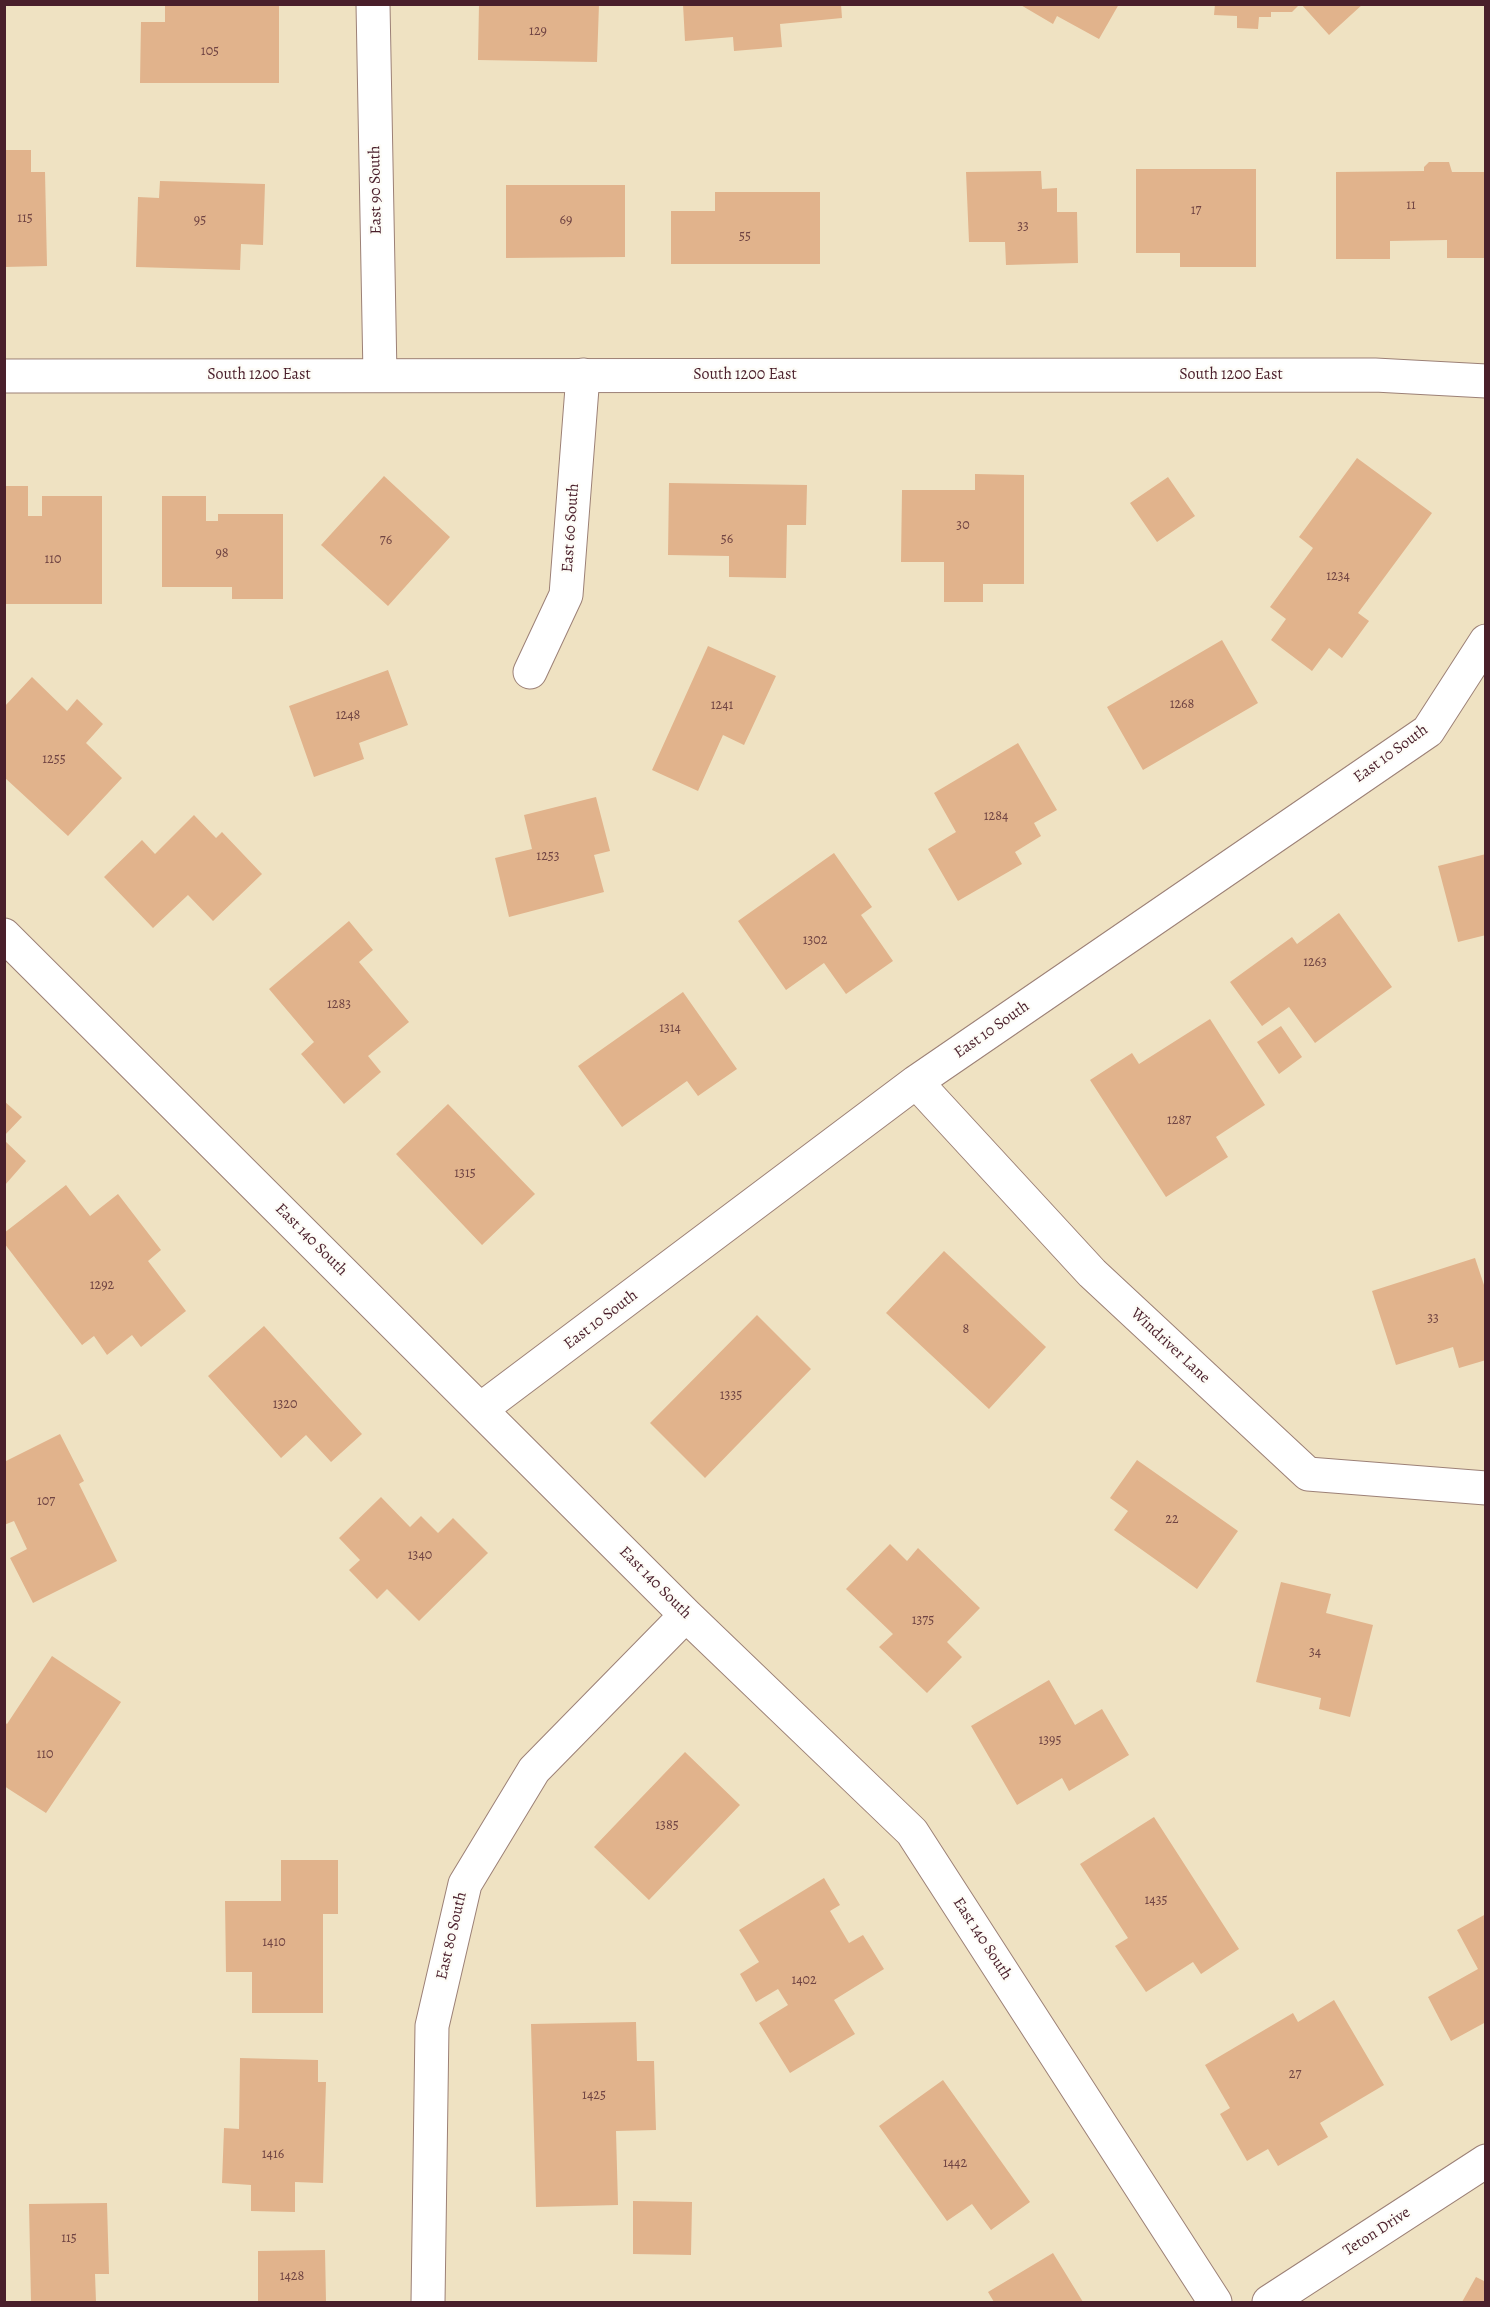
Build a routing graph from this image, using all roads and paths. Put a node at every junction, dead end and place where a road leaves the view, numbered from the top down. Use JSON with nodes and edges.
{"nodes":[{"id":1,"x":373,"y":4,"type":"edge"},
{"id":2,"x":380,"y":375,"type":"junction"},
{"id":3,"x":583,"y":375,"type":"junction"},
{"id":4,"x":4,"y":376,"type":"edge"},
{"id":5,"x":1485,"y":381,"type":"edge"},
{"id":6,"x":1485,"y":641,"type":"edge"},
{"id":7,"x":530,"y":672,"type":"dead end"},
{"id":8,"x":4,"y":935,"type":"edge"},
{"id":9,"x":916,"y":1082,"type":"junction"},
{"id":10,"x":481,"y":1409,"type":"junction"},
{"id":11,"x":1485,"y":1488,"type":"edge"},
{"id":12,"x":686,"y":1614,"type":"junction"},
{"id":13,"x":1485,"y":2161,"type":"edge"},
{"id":14,"x":428,"y":2302,"type":"edge"},
{"id":15,"x":1215,"y":2302,"type":"edge"},
{"id":16,"x":1269,"y":2302,"type":"edge"}],
"edges":[{"from":1,"to":2,"type":"street","name":"East 90 South"},
{"from":2,"to":3,"type":"street","name":"South 1200 East"},
{"from":2,"to":4,"type":"street","name":"South 1200 East"},
{"from":3,"to":5,"type":"street","name":"South 1200 East"},
{"from":3,"to":7,"type":"street","name":"East 60 South"},
{"from":6,"to":9,"type":"street","name":"East 10 South"},
{"from":8,"to":10,"type":"street","name":"East 140 South"},
{"from":9,"to":10,"type":"street","name":"East 10 South"},
{"from":9,"to":11,"type":"street","name":"Windriver Lane"},
{"from":10,"to":12,"type":"street","name":"East 140 South"},
{"from":12,"to":14,"type":"street","name":"East 80 South"},
{"from":12,"to":15,"type":"street","name":"East 140 South"},
{"from":13,"to":16,"type":"street","name":"Teton Drive"}]}
